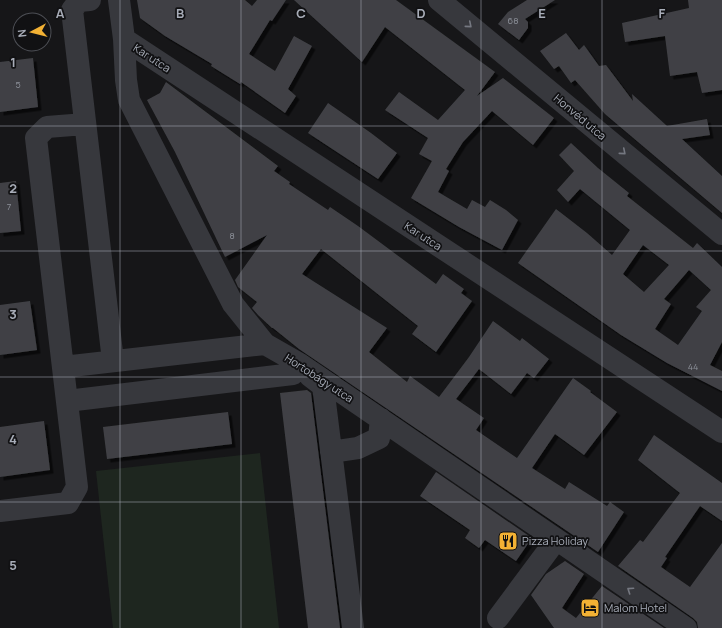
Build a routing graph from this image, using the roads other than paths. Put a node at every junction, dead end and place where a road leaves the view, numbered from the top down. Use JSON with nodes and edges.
{"nodes":[{"id":1,"x":90,"y":0,"type":"edge"},
{"id":2,"x":119,"y":0,"type":"edge"},
{"id":3,"x":439,"y":0,"type":"edge"},
{"id":4,"x":124,"y":39,"type":"junction"},
{"id":5,"x":84,"y":124,"type":"junction"},
{"id":6,"x":722,"y":234,"type":"edge"},
{"id":7,"x":266,"y":344,"type":"junction"},
{"id":8,"x":113,"y":361,"type":"junction"},
{"id":9,"x":63,"y":367,"type":"junction"},
{"id":10,"x":311,"y":375,"type":"junction"},
{"id":11,"x":67,"y":401,"type":"junction"},
{"id":12,"x":381,"y":419,"type":"junction"},
{"id":13,"x":722,"y":432,"type":"edge"},
{"id":14,"x":331,"y":452,"type":"junction"},
{"id":15,"x":0,"y":511,"type":"edge"},
{"id":16,"x":556,"y":540,"type":"junction"},
{"id":17,"x":498,"y":618,"type":"dead end"},
{"id":18,"x":353,"y":628,"type":"edge"},
{"id":19,"x":686,"y":628,"type":"edge"}],
"edges":[{"from":1,"to":5,"type":"street"},
{"from":2,"to":4,"type":"street","name":"Hortobágy utca"},
{"from":3,"to":6,"type":"street","name":"Honvéd utca","one_way":true},
{"from":4,"to":7,"type":"street","name":"Hortobágy utca"},
{"from":4,"to":13,"type":"street","name":"Kar utca"},
{"from":5,"to":8,"type":"street"},
{"from":5,"to":9,"type":"street"},
{"from":7,"to":8,"type":"street"},
{"from":7,"to":10,"type":"street","name":"Hortobágy utca"},
{"from":8,"to":9,"type":"street"},
{"from":9,"to":11,"type":"street"},
{"from":10,"to":11,"type":"street"},
{"from":10,"to":12,"type":"street","name":"Hortobágy utca"},
{"from":10,"to":14,"type":"street"},
{"from":11,"to":15,"type":"street"},
{"from":12,"to":14,"type":"street"},
{"from":12,"to":16,"type":"street","name":"Hortobágy utca"},
{"from":14,"to":18,"type":"street"},
{"from":16,"to":17,"type":"street"},
{"from":19,"to":16,"type":"street","name":"Hortobágy utca","one_way":true}]}
